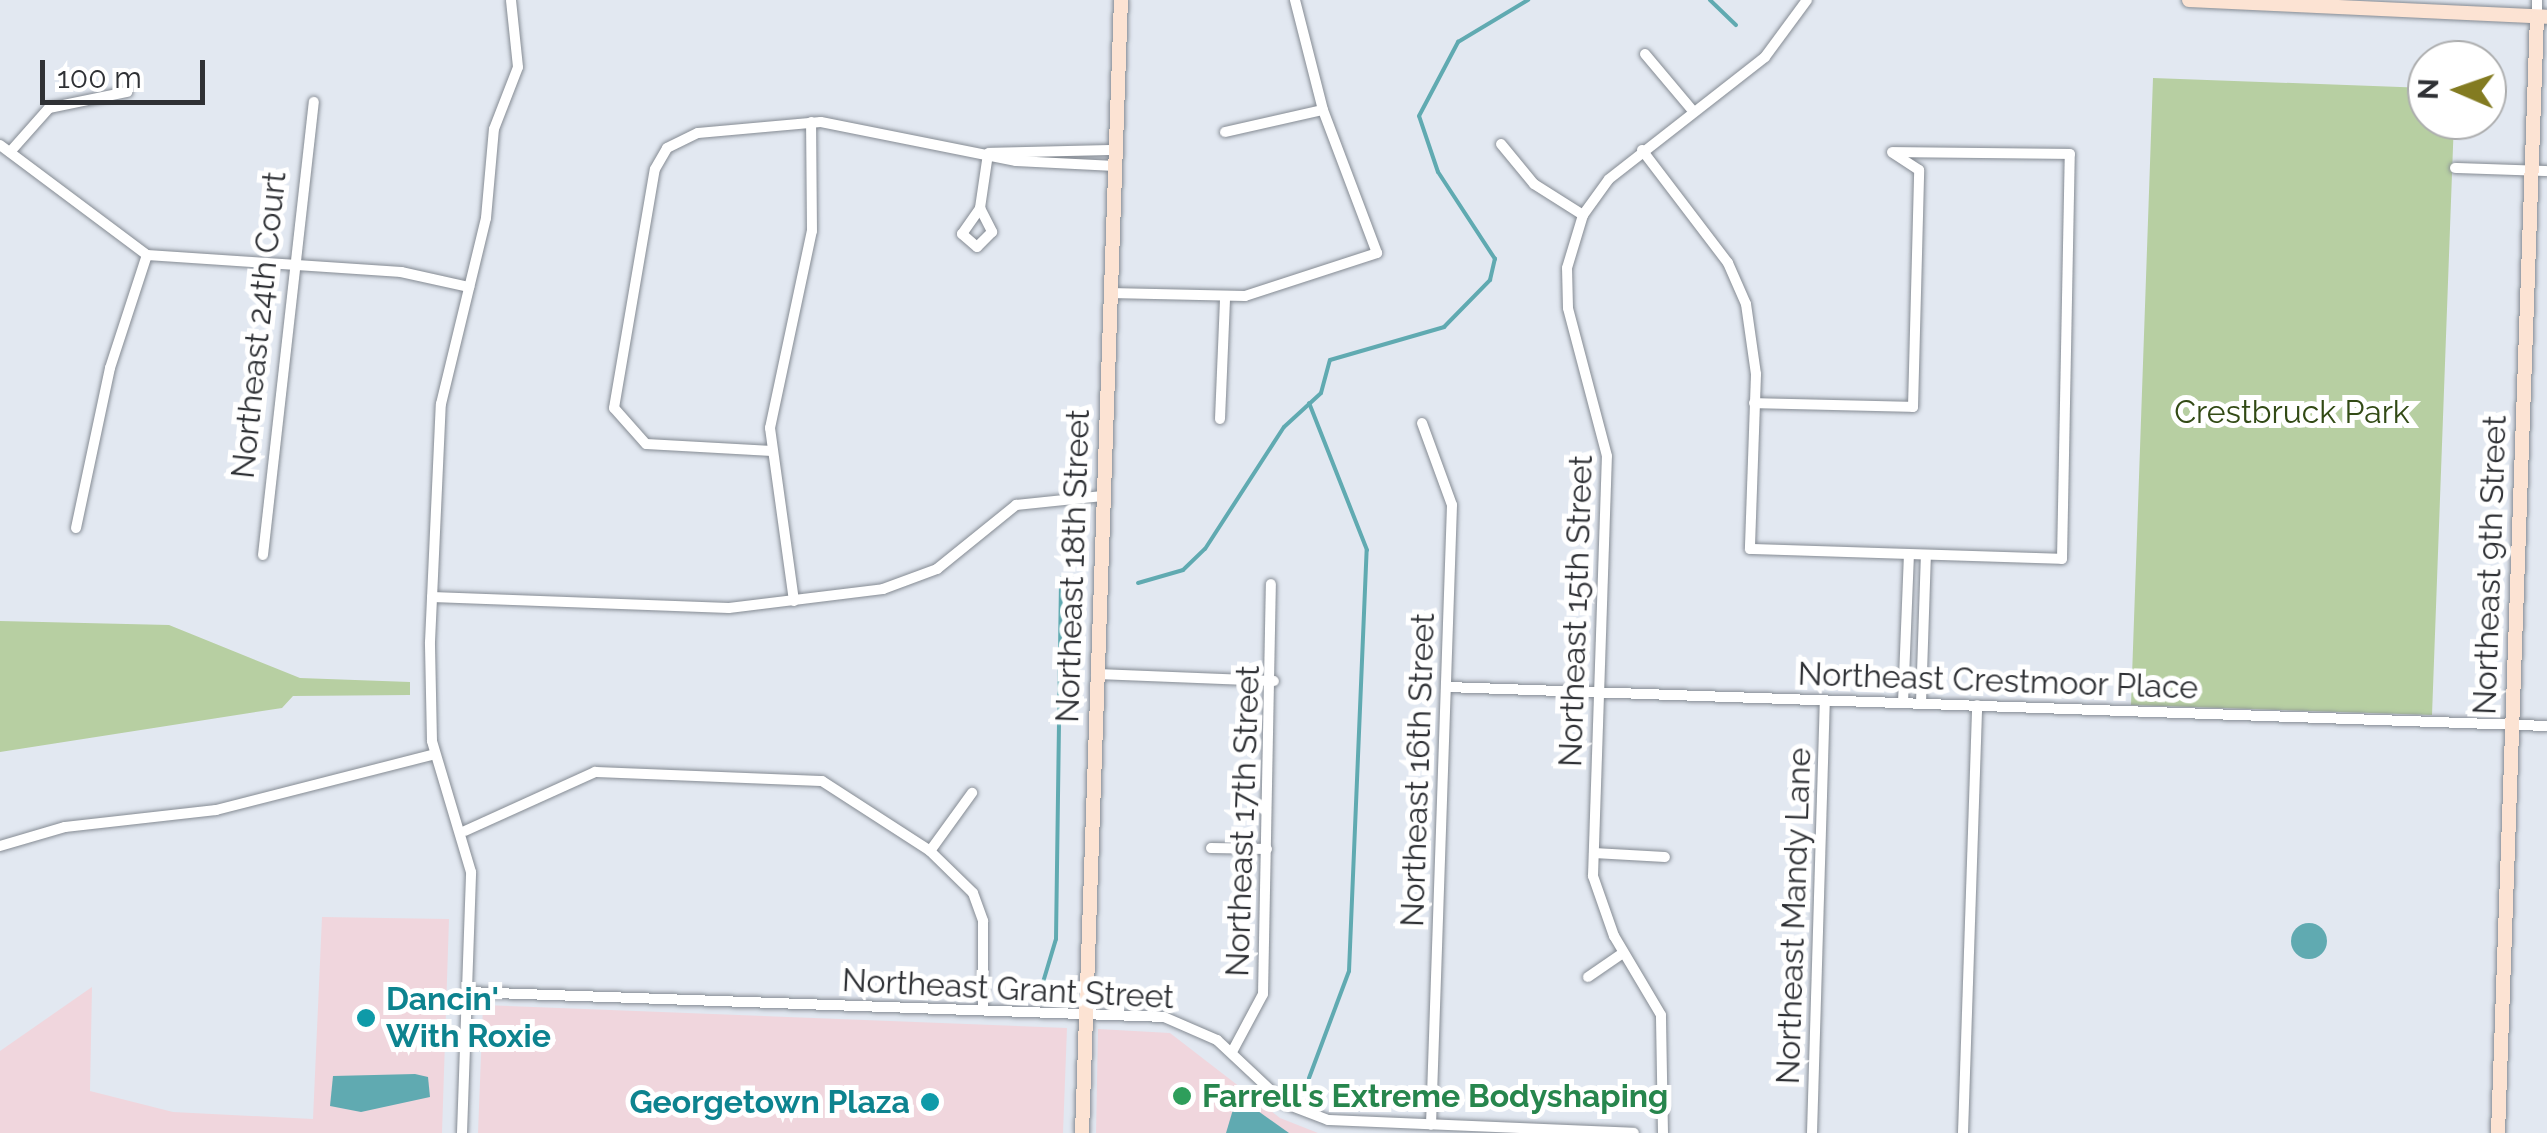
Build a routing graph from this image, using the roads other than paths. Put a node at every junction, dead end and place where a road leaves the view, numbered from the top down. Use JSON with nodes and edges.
{"nodes":[{"id":1,"x":511,"y":0,"type":"edge"},
{"id":2,"x":1121,"y":0,"type":"edge"},
{"id":3,"x":1295,"y":0,"type":"edge"},
{"id":4,"x":1807,"y":0,"type":"edge"},
{"id":5,"x":2189,"y":0,"type":"edge"},
{"id":6,"x":2537,"y":0,"type":"edge"},
{"id":7,"x":2400,"y":4,"type":"edge"},
{"id":8,"x":2542,"y":17,"type":"edge"},
{"id":9,"x":1645,"y":54,"type":"dead end"},
{"id":10,"x":126,"y":92,"type":"dead end"},
{"id":11,"x":314,"y":102,"type":"dead end"},
{"id":12,"x":1323,"y":110,"type":"junction"},
{"id":13,"x":1693,"y":111,"type":"junction"},
{"id":14,"x":811,"y":122,"type":"junction"},
{"id":15,"x":1225,"y":132,"type":"dead end"},
{"id":16,"x":1502,"y":144,"type":"dead end"},
{"id":17,"x":5,"y":148,"type":"edge"},
{"id":18,"x":1115,"y":150,"type":"junction"},
{"id":19,"x":1642,"y":150,"type":"junction"},
{"id":20,"x":1925,"y":150,"type":"junction"},
{"id":21,"x":988,"y":154,"type":"junction"},
{"id":22,"x":1115,"y":166,"type":"junction"},
{"id":23,"x":2455,"y":168,"type":"dead end"},
{"id":24,"x":1919,"y":170,"type":"junction"},
{"id":25,"x":2539,"y":170,"type":"edge"},
{"id":26,"x":980,"y":208,"type":"dead end"},
{"id":27,"x":1583,"y":215,"type":"junction"},
{"id":28,"x":147,"y":254,"type":"junction"},
{"id":29,"x":293,"y":268,"type":"junction"},
{"id":30,"x":468,"y":286,"type":"junction"},
{"id":31,"x":1110,"y":293,"type":"junction"},
{"id":32,"x":1224,"y":298,"type":"junction"},
{"id":33,"x":1754,"y":402,"type":"junction"},
{"id":34,"x":1220,"y":419,"type":"dead end"},
{"id":35,"x":1422,"y":423,"type":"dead end"},
{"id":36,"x":772,"y":451,"type":"junction"},
{"id":37,"x":1103,"y":496,"type":"junction"},
{"id":38,"x":76,"y":528,"type":"dead end"},
{"id":39,"x":263,"y":554,"type":"dead end"},
{"id":40,"x":1909,"y":554,"type":"junction"},
{"id":41,"x":1926,"y":555,"type":"junction"},
{"id":42,"x":1271,"y":584,"type":"dead end"},
{"id":43,"x":432,"y":598,"type":"junction"},
{"id":44,"x":794,"y":601,"type":"junction"},
{"id":45,"x":1096,"y":674,"type":"junction"},
{"id":46,"x":1274,"y":681,"type":"junction"},
{"id":47,"x":1447,"y":686,"type":"junction"},
{"id":48,"x":1598,"y":692,"type":"junction"},
{"id":49,"x":1826,"y":700,"type":"junction"},
{"id":50,"x":1903,"y":703,"type":"junction"},
{"id":51,"x":1920,"y":704,"type":"junction"},
{"id":52,"x":1977,"y":705,"type":"junction"},
{"id":53,"x":2511,"y":725,"type":"junction"},
{"id":54,"x":2547,"y":726,"type":"edge"},
{"id":55,"x":435,"y":754,"type":"junction"},
{"id":56,"x":972,"y":793,"type":"dead end"},
{"id":57,"x":465,"y":831,"type":"junction"},
{"id":58,"x":0,"y":846,"type":"edge"},
{"id":59,"x":1211,"y":848,"type":"dead end"},
{"id":60,"x":1268,"y":850,"type":"junction"},
{"id":61,"x":930,"y":851,"type":"junction"},
{"id":62,"x":1594,"y":853,"type":"junction"},
{"id":63,"x":1664,"y":857,"type":"dead end"},
{"id":64,"x":1623,"y":953,"type":"junction"},
{"id":65,"x":1588,"y":977,"type":"dead end"},
{"id":66,"x":467,"y":992,"type":"junction"},
{"id":67,"x":983,"y":1009,"type":"junction"},
{"id":68,"x":1086,"y":1014,"type":"junction"},
{"id":69,"x":1232,"y":1052,"type":"junction"},
{"id":70,"x":1431,"y":1125,"type":"junction"},
{"id":71,"x":462,"y":1133,"type":"edge"},
{"id":72,"x":1082,"y":1133,"type":"edge"},
{"id":73,"x":1634,"y":1133,"type":"edge"},
{"id":74,"x":1663,"y":1133,"type":"edge"},
{"id":75,"x":1812,"y":1133,"type":"edge"},
{"id":76,"x":1963,"y":1133,"type":"edge"},
{"id":77,"x":2498,"y":1133,"type":"edge"}],
"edges":[{"from":1,"to":30,"type":"street"},
{"from":2,"to":18,"type":"street","name":"Northeast 18th Street"},
{"from":3,"to":12,"type":"street"},
{"from":4,"to":13,"type":"street","name":"Northeast 15th Street"},
{"from":5,"to":7,"type":"street"},
{"from":6,"to":8,"type":"street","name":"Northeast 9th Street"},
{"from":7,"to":8,"type":"street"},
{"from":8,"to":25,"type":"street","name":"Northeast 9th Street"},
{"from":9,"to":13,"type":"street"},
{"from":10,"to":17,"type":"street"},
{"from":11,"to":29,"type":"street","name":"Northeast 24th Court"},
{"from":12,"to":15,"type":"street"},
{"from":12,"to":32,"type":"street"},
{"from":13,"to":19,"type":"street","name":"Northeast 15th Street"},
{"from":14,"to":21,"type":"street"},
{"from":14,"to":36,"type":"street"},
{"from":14,"to":36,"type":"street"},
{"from":16,"to":27,"type":"street"},
{"from":17,"to":28,"type":"street"},
{"from":18,"to":21,"type":"street"},
{"from":18,"to":22,"type":"street","name":"Northeast 18th Street"},
{"from":19,"to":27,"type":"street","name":"Northeast 15th Street"},
{"from":19,"to":33,"type":"street"},
{"from":20,"to":24,"type":"street"},
{"from":20,"to":24,"type":"street"},
{"from":20,"to":41,"type":"street"},
{"from":21,"to":22,"type":"street"},
{"from":21,"to":26,"type":"street"},
{"from":22,"to":31,"type":"street","name":"Northeast 18th Street"},
{"from":23,"to":25,"type":"street"},
{"from":24,"to":33,"type":"street"},
{"from":25,"to":53,"type":"street","name":"Northeast 9th Street"},
{"from":27,"to":48,"type":"street","name":"Northeast 15th Street"},
{"from":28,"to":29,"type":"street"},
{"from":28,"to":38,"type":"street"},
{"from":29,"to":30,"type":"street"},
{"from":29,"to":39,"type":"street","name":"Northeast 24th Court"},
{"from":30,"to":43,"type":"street"},
{"from":31,"to":32,"type":"street"},
{"from":31,"to":37,"type":"street","name":"Northeast 18th Street"},
{"from":32,"to":34,"type":"street"},
{"from":33,"to":40,"type":"street"},
{"from":35,"to":47,"type":"street","name":"Northeast 16th Street"},
{"from":36,"to":44,"type":"street"},
{"from":37,"to":44,"type":"street"},
{"from":37,"to":45,"type":"street","name":"Northeast 18th Street"},
{"from":40,"to":41,"type":"street"},
{"from":40,"to":50,"type":"street"},
{"from":41,"to":51,"type":"street"},
{"from":42,"to":46,"type":"street","name":"Northeast 17th Street"},
{"from":43,"to":44,"type":"street"},
{"from":43,"to":55,"type":"street"},
{"from":45,"to":46,"type":"street"},
{"from":45,"to":68,"type":"street","name":"Northeast 18th Street"},
{"from":46,"to":60,"type":"street","name":"Northeast 17th Street"},
{"from":47,"to":48,"type":"street","name":"Northeast Crestmoor Place"},
{"from":47,"to":70,"type":"street","name":"Northeast 16th Street"},
{"from":48,"to":49,"type":"street","name":"Northeast Crestmoor Place"},
{"from":48,"to":62,"type":"street","name":"Northeast 15th Street"},
{"from":49,"to":50,"type":"street","name":"Northeast Crestmoor Place"},
{"from":49,"to":75,"type":"street","name":"Northeast Mandy Lane"},
{"from":50,"to":51,"type":"street","name":"Northeast Crestmoor Place"},
{"from":51,"to":52,"type":"street","name":"Northeast Crestmoor Place"},
{"from":52,"to":53,"type":"street","name":"Northeast Crestmoor Place"},
{"from":52,"to":76,"type":"street"},
{"from":53,"to":54,"type":"street","name":"Northeast Crestmoor Place"},
{"from":53,"to":77,"type":"street","name":"Northeast 9th Street"},
{"from":55,"to":57,"type":"street"},
{"from":55,"to":58,"type":"street"},
{"from":56,"to":61,"type":"street"},
{"from":57,"to":61,"type":"street"},
{"from":57,"to":66,"type":"street"},
{"from":59,"to":60,"type":"street"},
{"from":60,"to":69,"type":"street","name":"Northeast 17th Street"},
{"from":61,"to":67,"type":"street"},
{"from":62,"to":63,"type":"street"},
{"from":62,"to":64,"type":"street","name":"Northeast 15th Street"},
{"from":64,"to":65,"type":"street"},
{"from":64,"to":74,"type":"street","name":"Northeast 15th Street"},
{"from":66,"to":67,"type":"street","name":"Northeast Grant Street"},
{"from":66,"to":71,"type":"street"},
{"from":67,"to":68,"type":"street","name":"Northeast Grant Street"},
{"from":68,"to":69,"type":"street","name":"Northeast Grant Street"},
{"from":68,"to":72,"type":"street","name":"Northeast 18th Street"},
{"from":69,"to":70,"type":"street","name":"Northeast Grant Street"},
{"from":70,"to":73,"type":"street","name":"Northeast Grant Street"}]}
